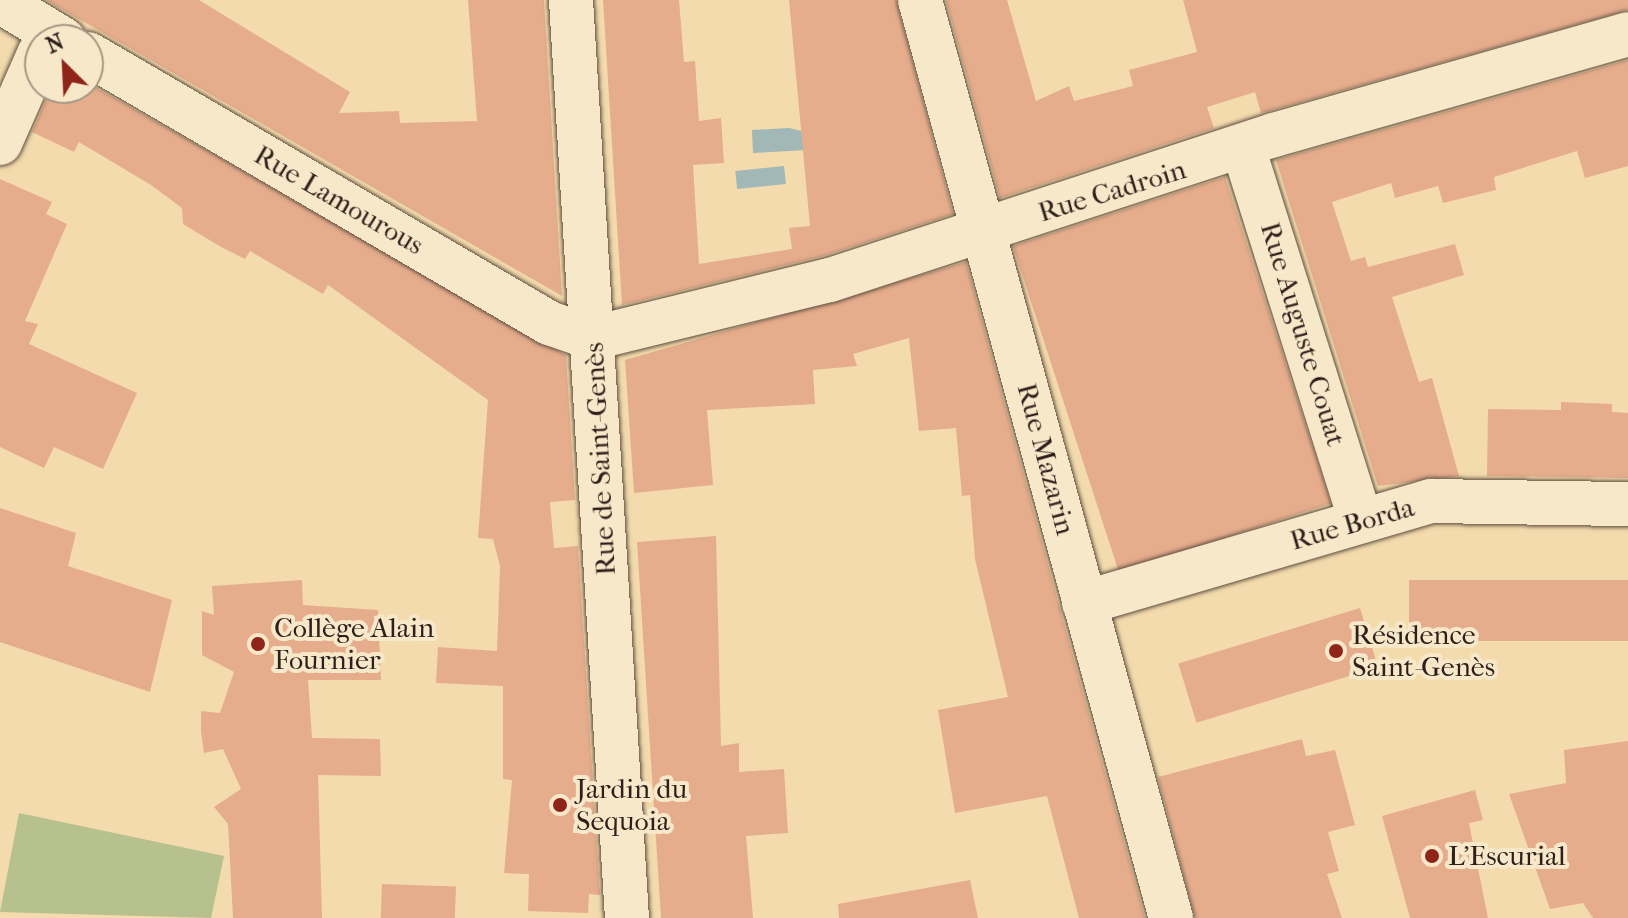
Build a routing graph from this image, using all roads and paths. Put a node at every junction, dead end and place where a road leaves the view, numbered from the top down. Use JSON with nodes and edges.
{"nodes":[{"id":1,"x":571,"y":0,"type":"edge"},
{"id":2,"x":920,"y":0,"type":"edge"},
{"id":3,"x":0,"y":1,"type":"edge"},
{"id":4,"x":29,"y":24,"type":"edge"},
{"id":5,"x":1628,"y":34,"type":"edge"},
{"id":6,"x":104,"y":63,"type":"edge"},
{"id":7,"x":24,"y":94,"type":"edge"},
{"id":8,"x":0,"y":143,"type":"edge"},
{"id":9,"x":1243,"y":147,"type":"junction"},
{"id":10,"x":985,"y":231,"type":"junction"},
{"id":11,"x":593,"y":338,"type":"junction"},
{"id":12,"x":1628,"y":504,"type":"edge"},
{"id":13,"x":1361,"y":521,"type":"junction"},
{"id":14,"x":1084,"y":603,"type":"junction"},
{"id":15,"x":627,"y":918,"type":"edge"},
{"id":16,"x":1171,"y":918,"type":"edge"}],
"edges":[{"from":1,"to":11,"type":"street","name":"Rue de Saint-Genès"},
{"from":2,"to":10,"type":"street","name":"Rue Mazarin"},
{"from":3,"to":4,"type":"street"},
{"from":5,"to":9,"type":"street","name":"Rue Cadroin"},
{"from":6,"to":11,"type":"street","name":"Rue Lamourous"},
{"from":7,"to":8,"type":"street"},
{"from":9,"to":10,"type":"street","name":"Rue Cadroin"},
{"from":9,"to":13,"type":"street","name":"Rue Auguste Couat"},
{"from":10,"to":11,"type":"street","name":"Rue Cadroin"},
{"from":10,"to":14,"type":"street","name":"Rue Mazarin"},
{"from":11,"to":15,"type":"street","name":"Rue de Saint-Genès"},
{"from":12,"to":13,"type":"street","name":"Rue Borda"},
{"from":13,"to":14,"type":"street","name":"Rue Borda"},
{"from":14,"to":16,"type":"street","name":"Rue Mazarin"}]}
